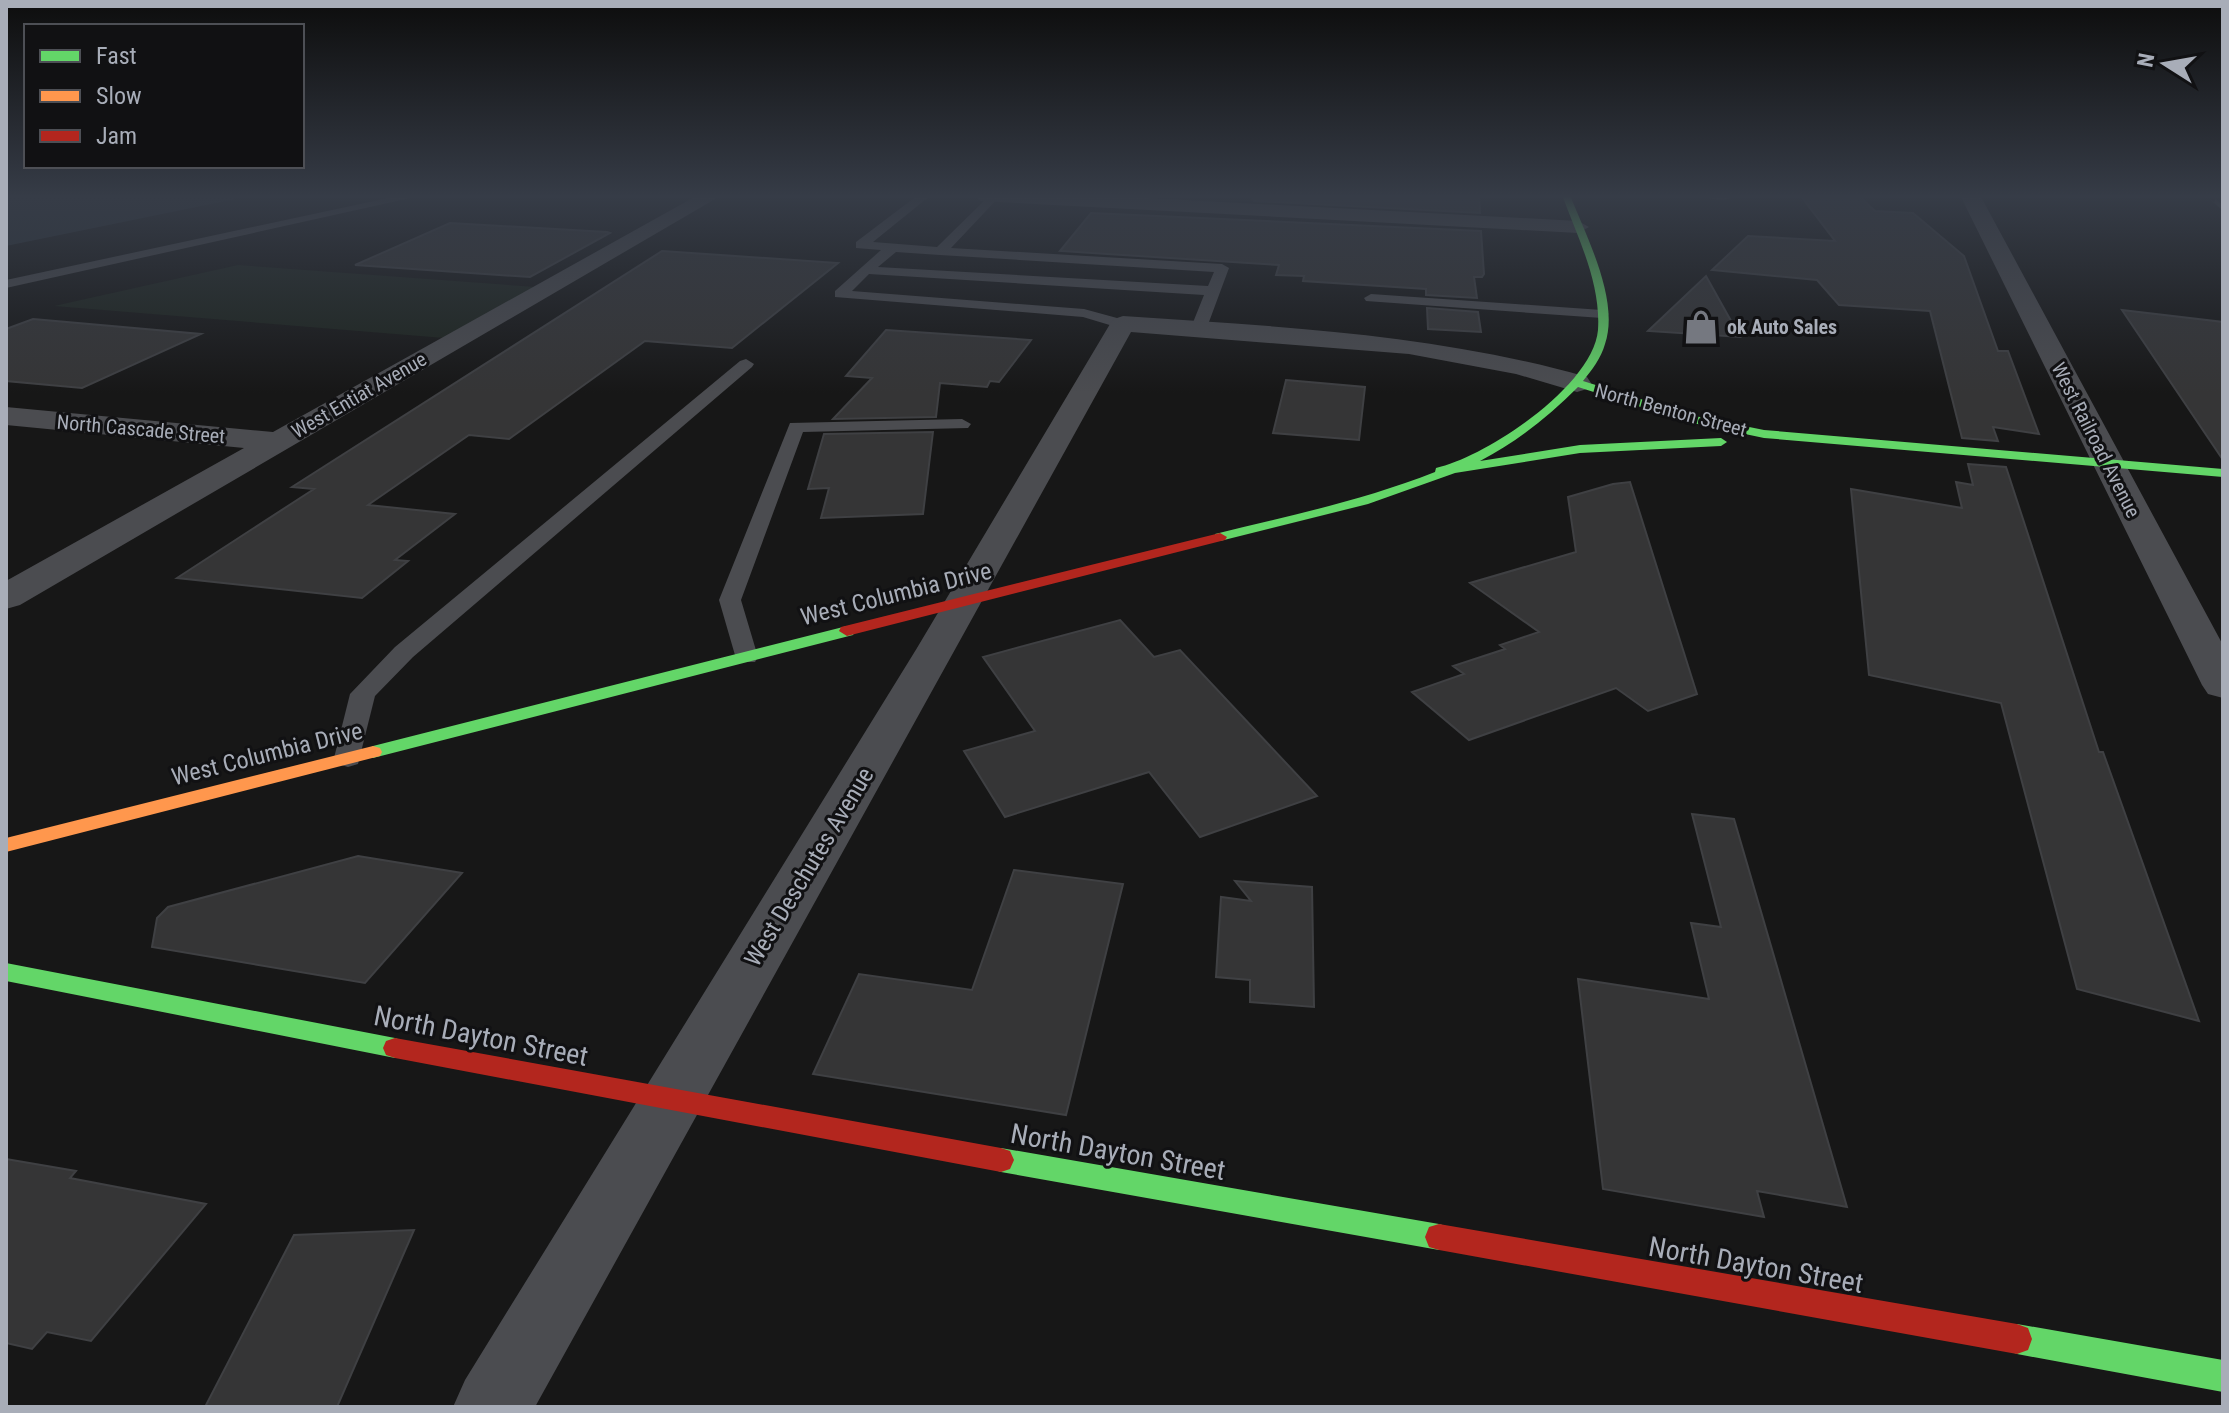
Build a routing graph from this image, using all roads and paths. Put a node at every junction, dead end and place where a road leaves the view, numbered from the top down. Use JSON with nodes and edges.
{"nodes":[{"id":1,"x":113,"y":261,"type":"edge"},
{"id":2,"x":596,"y":261,"type":"edge"},
{"id":3,"x":877,"y":261,"type":"edge"},
{"id":4,"x":1105,"y":261,"type":"edge"},
{"id":5,"x":1587,"y":261,"type":"edge"},
{"id":6,"x":2004,"y":261,"type":"edge"},
{"id":7,"x":866,"y":270,"type":"junction"},
{"id":8,"x":6,"y":284,"type":"edge"},
{"id":9,"x":1214,"y":291,"type":"junction"},
{"id":10,"x":1371,"y":298,"type":"dead end"},
{"id":11,"x":1602,"y":314,"type":"junction"},
{"id":12,"x":1123,"y":324,"type":"junction"},
{"id":13,"x":1198,"y":330,"type":"junction"},
{"id":14,"x":746,"y":364,"type":"dead end"},
{"id":15,"x":1577,"y":383,"type":"junction"},
{"id":16,"x":6,"y":416,"type":"edge"},
{"id":17,"x":962,"y":424,"type":"dead end"},
{"id":18,"x":277,"y":442,"type":"junction"},
{"id":19,"x":1831,"y":442,"type":"junction"},
{"id":20,"x":2109,"y":464,"type":"junction"},
{"id":21,"x":1441,"y":471,"type":"junction"},
{"id":22,"x":2223,"y":473,"type":"edge"},
{"id":23,"x":6,"y":597,"type":"edge"},
{"id":24,"x":962,"y":602,"type":"junction"},
{"id":25,"x":746,"y":657,"type":"junction"},
{"id":26,"x":2223,"y":685,"type":"edge"},
{"id":27,"x":348,"y":758,"type":"junction"},
{"id":28,"x":6,"y":845,"type":"edge"},
{"id":29,"x":6,"y":972,"type":"edge"},
{"id":30,"x":670,"y":1101,"type":"junction"},
{"id":31,"x":2223,"y":1376,"type":"edge"},
{"id":32,"x":492,"y":1407,"type":"edge"}],
"edges":[{"from":1,"to":8,"type":"lane"},
{"from":2,"to":18,"type":"street","name":"West Entiat Avenue"},
{"from":3,"to":7,"type":"lane"},
{"from":4,"to":9,"type":"lane"},
{"from":5,"to":11,"type":"main road","name":"West Columbia Drive"},
{"from":6,"to":20,"type":"street","name":"West Railroad Avenue"},
{"from":7,"to":9,"type":"lane"},
{"from":7,"to":12,"type":"lane"},
{"from":9,"to":13,"type":"lane"},
{"from":10,"to":11,"type":"lane"},
{"from":11,"to":15,"type":"main road","name":"West Columbia Drive"},
{"from":12,"to":13,"type":"street","name":"North Benton Street"},
{"from":12,"to":24,"type":"street","name":"West Deschutes Avenue"},
{"from":13,"to":15,"type":"street","name":"North Benton Street"},
{"from":14,"to":27,"type":"lane"},
{"from":15,"to":19,"type":"main road","name":"North Benton Street"},
{"from":15,"to":21,"type":"main road","name":"West Columbia Drive"},
{"from":16,"to":18,"type":"street","name":"North Cascade Street"},
{"from":17,"to":25,"type":"lane"},
{"from":18,"to":23,"type":"street","name":"West Entiat Avenue"},
{"from":19,"to":20,"type":"main road","name":"North Benton Street"},
{"from":19,"to":21,"type":"main road"},
{"from":20,"to":22,"type":"main road","name":"North Benton Street"},
{"from":20,"to":26,"type":"street","name":"West Railroad Avenue"},
{"from":21,"to":24,"type":"main road","name":"West Columbia Drive"},
{"from":24,"to":25,"type":"main road","name":"West Columbia Drive"},
{"from":24,"to":30,"type":"street","name":"West Deschutes Avenue"},
{"from":25,"to":27,"type":"main road","name":"West Columbia Drive"},
{"from":27,"to":28,"type":"main road","name":"West Columbia Drive"},
{"from":29,"to":30,"type":"main road","name":"North Dayton Street"},
{"from":30,"to":31,"type":"main road","name":"North Dayton Street"},
{"from":30,"to":32,"type":"street","name":"West Deschutes Avenue"}]}
